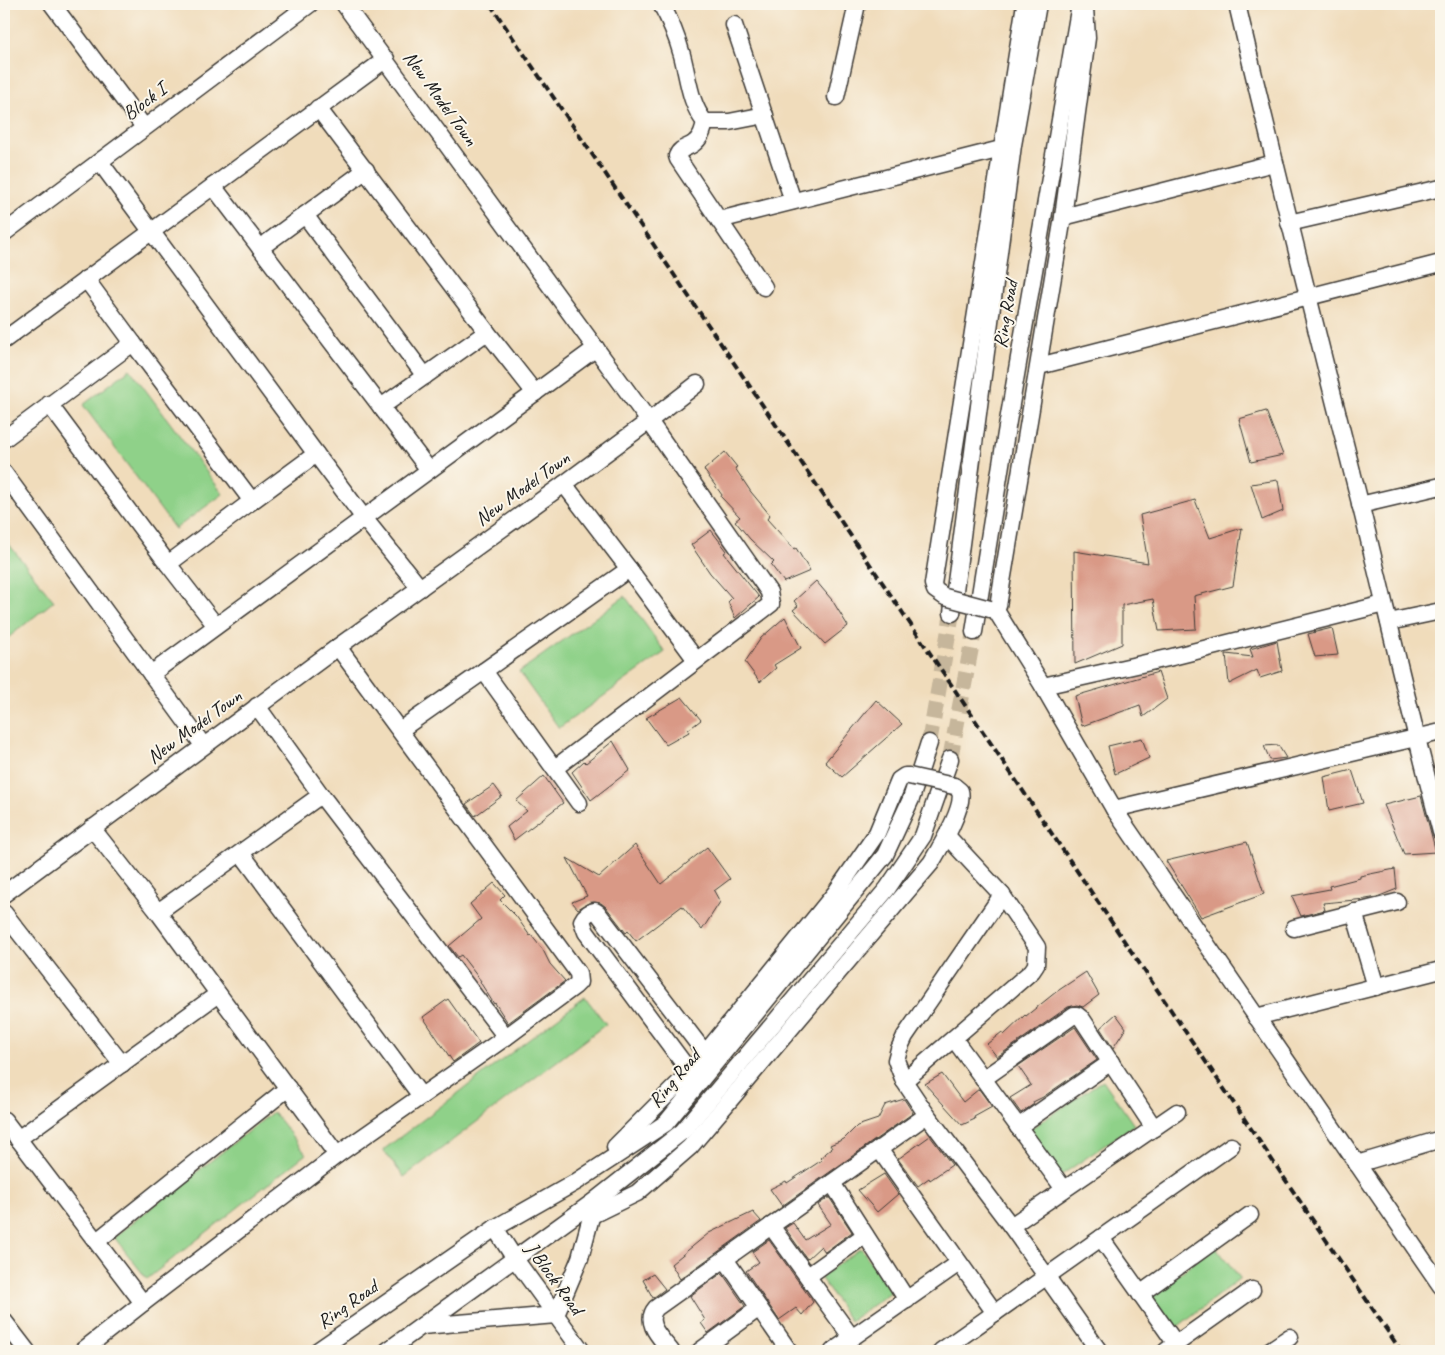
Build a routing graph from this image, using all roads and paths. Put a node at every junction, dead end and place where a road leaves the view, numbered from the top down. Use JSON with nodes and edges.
{"nodes":[{"id":1,"x":52,"y":4,"type":"edge"},
{"id":2,"x":310,"y":4,"type":"edge"},
{"id":3,"x":344,"y":4,"type":"edge"},
{"id":4,"x":661,"y":4,"type":"edge"},
{"id":5,"x":857,"y":4,"type":"edge"},
{"id":6,"x":1027,"y":4,"type":"edge"},
{"id":7,"x":1038,"y":4,"type":"edge"},
{"id":8,"x":1080,"y":4,"type":"edge"},
{"id":9,"x":1085,"y":4,"type":"edge"},
{"id":10,"x":1237,"y":4,"type":"edge"},
{"id":11,"x":734,"y":25,"type":"dead end"},
{"id":12,"x":386,"y":59,"type":"junction"},
{"id":13,"x":836,"y":97,"type":"dead end"},
{"id":14,"x":318,"y":108,"type":"junction"},
{"id":15,"x":765,"y":115,"type":"junction"},
{"id":16,"x":705,"y":122,"type":"junction"},
{"id":17,"x":144,"y":127,"type":"junction"},
{"id":18,"x":1001,"y":149,"type":"junction"},
{"id":19,"x":100,"y":162,"type":"junction"},
{"id":20,"x":1274,"y":163,"type":"junction"},
{"id":21,"x":366,"y":170,"type":"junction"},
{"id":22,"x":213,"y":186,"type":"junction"},
{"id":23,"x":1441,"y":188,"type":"edge"},
{"id":24,"x":794,"y":201,"type":"junction"},
{"id":25,"x":305,"y":215,"type":"junction"},
{"id":26,"x":1063,"y":217,"type":"junction"},
{"id":27,"x":719,"y":220,"type":"junction"},
{"id":28,"x":1289,"y":223,"type":"junction"},
{"id":29,"x":150,"y":232,"type":"junction"},
{"id":30,"x":4,"y":233,"type":"edge"},
{"id":31,"x":260,"y":248,"type":"junction"},
{"id":32,"x":1441,"y":263,"type":"edge"},
{"id":33,"x":86,"y":279,"type":"junction"},
{"id":34,"x":764,"y":287,"type":"dead end"},
{"id":35,"x":1308,"y":298,"type":"junction"},
{"id":36,"x":487,"y":332,"type":"junction"},
{"id":37,"x":4,"y":340,"type":"edge"},
{"id":38,"x":133,"y":343,"type":"junction"},
{"id":39,"x":596,"y":348,"type":"junction"},
{"id":40,"x":1039,"y":366,"type":"junction"},
{"id":41,"x":425,"y":376,"type":"junction"},
{"id":42,"x":697,"y":384,"type":"dead end"},
{"id":43,"x":535,"y":393,"type":"junction"},
{"id":44,"x":49,"y":404,"type":"junction"},
{"id":45,"x":381,"y":407,"type":"junction"},
{"id":46,"x":649,"y":421,"type":"junction"},
{"id":47,"x":4,"y":439,"type":"edge"},
{"id":48,"x":316,"y":454,"type":"junction"},
{"id":49,"x":429,"y":470,"type":"junction"},
{"id":50,"x":4,"y":473,"type":"edge"},
{"id":51,"x":564,"y":484,"type":"junction"},
{"id":52,"x":1441,"y":486,"type":"edge"},
{"id":53,"x":252,"y":501,"type":"junction"},
{"id":54,"x":1360,"y":505,"type":"junction"},
{"id":55,"x":364,"y":518,"type":"junction"},
{"id":56,"x":168,"y":564,"type":"junction"},
{"id":57,"x":629,"y":569,"type":"junction"},
{"id":58,"x":420,"y":588,"type":"junction"},
{"id":59,"x":1384,"y":604,"type":"junction"},
{"id":60,"x":992,"y":609,"type":"junction"},
{"id":61,"x":1441,"y":611,"type":"edge"},
{"id":62,"x":952,"y":613,"type":"tunnel mouth"},
{"id":63,"x":1389,"y":622,"type":"junction"},
{"id":64,"x":216,"y":626,"type":"junction"},
{"id":65,"x":974,"y":632,"type":"tunnel mouth"},
{"id":66,"x":338,"y":646,"type":"junction"},
{"id":67,"x":696,"y":660,"type":"junction"},
{"id":68,"x":484,"y":671,"type":"junction"},
{"id":69,"x":151,"y":674,"type":"junction"},
{"id":70,"x":1044,"y":686,"type":"junction"},
{"id":71,"x":257,"y":706,"type":"junction"},
{"id":72,"x":400,"y":730,"type":"junction"},
{"id":73,"x":1441,"y":732,"type":"edge"},
{"id":74,"x":1416,"y":739,"type":"junction"},
{"id":75,"x":929,"y":743,"type":"tunnel mouth"},
{"id":76,"x":203,"y":746,"type":"junction"},
{"id":77,"x":950,"y":759,"type":"tunnel mouth"},
{"id":78,"x":555,"y":768,"type":"junction"},
{"id":79,"x":321,"y":795,"type":"junction"},
{"id":80,"x":579,"y":803,"type":"dead end"},
{"id":81,"x":1114,"y":809,"type":"junction"},
{"id":82,"x":92,"y":828,"type":"junction"},
{"id":83,"x":1441,"y":832,"type":"edge"},
{"id":84,"x":947,"y":836,"type":"junction"},
{"id":85,"x":241,"y":853,"type":"junction"},
{"id":86,"x":4,"y":894,"type":"edge"},
{"id":87,"x":1002,"y":895,"type":"junction"},
{"id":88,"x":1397,"y":902,"type":"dead end"},
{"id":89,"x":158,"y":912,"type":"junction"},
{"id":90,"x":1354,"y":912,"type":"junction"},
{"id":91,"x":4,"y":913,"type":"edge"},
{"id":92,"x":1294,"y":928,"type":"dead end"},
{"id":93,"x":1441,"y":970,"type":"edge"},
{"id":94,"x":1376,"y":987,"type":"junction"},
{"id":95,"x":218,"y":994,"type":"junction"},
{"id":96,"x":1256,"y":1017,"type":"junction"},
{"id":97,"x":506,"y":1037,"type":"junction"},
{"id":98,"x":954,"y":1039,"type":"junction"},
{"id":99,"x":705,"y":1053,"type":"junction"},
{"id":100,"x":1110,"y":1062,"type":"junction"},
{"id":101,"x":122,"y":1064,"type":"junction"},
{"id":102,"x":690,"y":1072,"type":"junction"},
{"id":103,"x":983,"y":1079,"type":"junction"},
{"id":104,"x":904,"y":1081,"type":"junction"},
{"id":105,"x":288,"y":1088,"type":"junction"},
{"id":106,"x":421,"y":1096,"type":"junction"},
{"id":107,"x":1177,"y":1112,"type":"dead end"},
{"id":108,"x":927,"y":1114,"type":"junction"},
{"id":109,"x":4,"y":1120,"type":"edge"},
{"id":110,"x":1018,"y":1127,"type":"junction"},
{"id":111,"x":1154,"y":1128,"type":"junction"},
{"id":112,"x":18,"y":1139,"type":"junction"},
{"id":113,"x":1441,"y":1139,"type":"edge"},
{"id":114,"x":1231,"y":1146,"type":"dead end"},
{"id":115,"x":879,"y":1149,"type":"junction"},
{"id":116,"x":337,"y":1154,"type":"junction"},
{"id":117,"x":1357,"y":1164,"type":"junction"},
{"id":118,"x":576,"y":1182,"type":"junction"},
{"id":119,"x":832,"y":1183,"type":"junction"},
{"id":120,"x":1064,"y":1189,"type":"junction"},
{"id":121,"x":596,"y":1199,"type":"junction"},
{"id":122,"x":592,"y":1215,"type":"junction"},
{"id":123,"x":1250,"y":1215,"type":"dead end"},
{"id":124,"x":771,"y":1226,"type":"junction"},
{"id":125,"x":1011,"y":1226,"type":"junction"},
{"id":126,"x":495,"y":1228,"type":"junction"},
{"id":127,"x":865,"y":1235,"type":"junction"},
{"id":128,"x":1101,"y":1238,"type":"junction"},
{"id":129,"x":96,"y":1241,"type":"junction"},
{"id":130,"x":515,"y":1259,"type":"junction"},
{"id":131,"x":725,"y":1259,"type":"junction"},
{"id":132,"x":959,"y":1263,"type":"junction"},
{"id":133,"x":808,"y":1276,"type":"junction"},
{"id":134,"x":1046,"y":1276,"type":"junction"},
{"id":135,"x":1441,"y":1286,"type":"edge"},
{"id":136,"x":1252,"y":1290,"type":"dead end"},
{"id":137,"x":1140,"y":1294,"type":"junction"},
{"id":138,"x":906,"y":1300,"type":"junction"},
{"id":139,"x":143,"y":1303,"type":"junction"},
{"id":140,"x":759,"y":1308,"type":"junction"},
{"id":141,"x":994,"y":1313,"type":"junction"},
{"id":142,"x":556,"y":1315,"type":"junction"},
{"id":143,"x":4,"y":1321,"type":"edge"},
{"id":144,"x":422,"y":1326,"type":"junction"},
{"id":145,"x":1290,"y":1337,"type":"dead end"},
{"id":146,"x":852,"y":1338,"type":"junction"},
{"id":147,"x":1170,"y":1348,"type":"edge"},
{"id":148,"x":26,"y":1351,"type":"edge"},
{"id":149,"x":82,"y":1351,"type":"edge"},
{"id":150,"x":317,"y":1351,"type":"edge"},
{"id":151,"x":387,"y":1351,"type":"edge"},
{"id":152,"x":582,"y":1351,"type":"edge"},
{"id":153,"x":671,"y":1351,"type":"edge"},
{"id":154,"x":700,"y":1351,"type":"edge"},
{"id":155,"x":789,"y":1351,"type":"edge"},
{"id":156,"x":833,"y":1351,"type":"edge"},
{"id":157,"x":941,"y":1351,"type":"edge"},
{"id":158,"x":1099,"y":1351,"type":"edge"},
{"id":159,"x":1269,"y":1351,"type":"edge"}],
"edges":[{"from":1,"to":17,"type":"street"},
{"from":2,"to":17,"type":"street","name":"Block I"},
{"from":3,"to":12,"type":"street","name":"New Model Town"},
{"from":4,"to":16,"type":"street"},
{"from":5,"to":13,"type":"street"},
{"from":6,"to":18,"type":"street"},
{"from":7,"to":62,"type":"street","name":"Ring Road"},
{"from":8,"to":65,"type":"street","name":"Ring Road"},
{"from":9,"to":26,"type":"street"},
{"from":10,"to":20,"type":"street"},
{"from":11,"to":15,"type":"street"},
{"from":12,"to":14,"type":"street"},
{"from":12,"to":39,"type":"street","name":"New Model Town"},
{"from":14,"to":21,"type":"street"},
{"from":14,"to":22,"type":"street"},
{"from":15,"to":16,"type":"street"},
{"from":15,"to":24,"type":"street"},
{"from":16,"to":27,"type":"street"},
{"from":17,"to":19,"type":"street","name":"Block I"},
{"from":18,"to":24,"type":"street"},
{"from":18,"to":60,"type":"street","bridge":true},
{"from":19,"to":29,"type":"street"},
{"from":19,"to":30,"type":"street","name":"Block I"},
{"from":20,"to":26,"type":"street"},
{"from":20,"to":28,"type":"street"},
{"from":21,"to":25,"type":"street"},
{"from":21,"to":36,"type":"street"},
{"from":22,"to":29,"type":"street"},
{"from":22,"to":31,"type":"street"},
{"from":23,"to":28,"type":"street"},
{"from":24,"to":27,"type":"street"},
{"from":25,"to":31,"type":"street"},
{"from":25,"to":41,"type":"street"},
{"from":26,"to":40,"type":"street"},
{"from":27,"to":34,"type":"street"},
{"from":28,"to":35,"type":"street"},
{"from":29,"to":33,"type":"street"},
{"from":29,"to":48,"type":"street"},
{"from":31,"to":45,"type":"street"},
{"from":32,"to":35,"type":"street"},
{"from":33,"to":37,"type":"street"},
{"from":33,"to":38,"type":"street"},
{"from":35,"to":40,"type":"street"},
{"from":35,"to":54,"type":"street"},
{"from":36,"to":41,"type":"street"},
{"from":36,"to":43,"type":"street"},
{"from":38,"to":44,"type":"street"},
{"from":38,"to":53,"type":"street"},
{"from":39,"to":43,"type":"street"},
{"from":39,"to":46,"type":"street","name":"New Model Town"},
{"from":40,"to":60,"type":"street"},
{"from":41,"to":45,"type":"street"},
{"from":42,"to":46,"type":"street"},
{"from":43,"to":49,"type":"street"},
{"from":44,"to":47,"type":"street"},
{"from":44,"to":56,"type":"street"},
{"from":45,"to":49,"type":"street"},
{"from":46,"to":51,"type":"street","name":"New Model Town"},
{"from":46,"to":67,"type":"street"},
{"from":48,"to":53,"type":"street"},
{"from":48,"to":55,"type":"street"},
{"from":49,"to":55,"type":"street"},
{"from":50,"to":69,"type":"street"},
{"from":51,"to":57,"type":"street"},
{"from":51,"to":58,"type":"street","name":"New Model Town"},
{"from":52,"to":54,"type":"street"},
{"from":53,"to":56,"type":"street"},
{"from":54,"to":59,"type":"street"},
{"from":55,"to":58,"type":"street"},
{"from":55,"to":64,"type":"street"},
{"from":56,"to":64,"type":"street"},
{"from":57,"to":67,"type":"street"},
{"from":57,"to":68,"type":"street"},
{"from":58,"to":66,"type":"street","name":"New Model Town"},
{"from":59,"to":63,"type":"street"},
{"from":59,"to":70,"type":"street"},
{"from":60,"to":70,"type":"street"},
{"from":61,"to":63,"type":"street"},
{"from":63,"to":74,"type":"street"},
{"from":64,"to":69,"type":"street"},
{"from":66,"to":71,"type":"street","name":"New Model Town"},
{"from":66,"to":72,"type":"street"},
{"from":67,"to":78,"type":"street"},
{"from":68,"to":72,"type":"street"},
{"from":68,"to":78,"type":"street"},
{"from":69,"to":76,"type":"street"},
{"from":70,"to":81,"type":"street"},
{"from":71,"to":76,"type":"street","name":"New Model Town"},
{"from":71,"to":79,"type":"street"},
{"from":72,"to":97,"type":"street"},
{"from":73,"to":74,"type":"street"},
{"from":74,"to":81,"type":"street"},
{"from":74,"to":83,"type":"street"},
{"from":75,"to":118,"type":"street","name":"Ring Road"},
{"from":76,"to":82,"type":"street","name":"New Model Town"},
{"from":77,"to":121,"type":"street","name":"Ring Road"},
{"from":78,"to":80,"type":"street"},
{"from":79,"to":85,"type":"street"},
{"from":79,"to":97,"type":"street"},
{"from":81,"to":96,"type":"street"},
{"from":82,"to":86,"type":"street","name":"New Model Town"},
{"from":82,"to":89,"type":"street"},
{"from":84,"to":87,"type":"street"},
{"from":84,"to":99,"type":"street","bridge":true},
{"from":84,"to":122,"type":"street"},
{"from":85,"to":89,"type":"street"},
{"from":85,"to":106,"type":"street"},
{"from":87,"to":98,"type":"street"},
{"from":87,"to":104,"type":"street"},
{"from":88,"to":90,"type":"street"},
{"from":89,"to":95,"type":"street"},
{"from":90,"to":92,"type":"street"},
{"from":90,"to":94,"type":"street"},
{"from":91,"to":101,"type":"street"},
{"from":93,"to":94,"type":"street"},
{"from":94,"to":96,"type":"street"},
{"from":95,"to":101,"type":"street"},
{"from":95,"to":105,"type":"street"},
{"from":96,"to":117,"type":"street"},
{"from":97,"to":106,"type":"street"},
{"from":98,"to":103,"type":"street"},
{"from":98,"to":104,"type":"street"},
{"from":99,"to":102,"type":"street"},
{"from":99,"to":102,"type":"street"},
{"from":100,"to":103,"type":"street"},
{"from":100,"to":110,"type":"street"},
{"from":100,"to":111,"type":"street"},
{"from":101,"to":112,"type":"street"},
{"from":102,"to":118,"type":"street"},
{"from":103,"to":110,"type":"street"},
{"from":104,"to":108,"type":"street"},
{"from":105,"to":116,"type":"street"},
{"from":105,"to":129,"type":"street"},
{"from":106,"to":116,"type":"street"},
{"from":107,"to":111,"type":"street"},
{"from":108,"to":115,"type":"street"},
{"from":108,"to":125,"type":"street"},
{"from":109,"to":112,"type":"street"},
{"from":110,"to":120,"type":"street"},
{"from":111,"to":120,"type":"street"},
{"from":112,"to":129,"type":"street"},
{"from":113,"to":117,"type":"street"},
{"from":114,"to":128,"type":"street"},
{"from":115,"to":119,"type":"street"},
{"from":115,"to":132,"type":"street"},
{"from":116,"to":139,"type":"street"},
{"from":117,"to":135,"type":"street"},
{"from":118,"to":126,"type":"street","name":"Ring Road"},
{"from":119,"to":124,"type":"street"},
{"from":119,"to":127,"type":"street"},
{"from":120,"to":125,"type":"street"},
{"from":121,"to":122,"type":"street"},
{"from":121,"to":130,"type":"street","name":"Ring Road"},
{"from":122,"to":142,"type":"street"},
{"from":123,"to":137,"type":"street"},
{"from":124,"to":131,"type":"street"},
{"from":124,"to":133,"type":"street"},
{"from":125,"to":134,"type":"street"},
{"from":126,"to":130,"type":"street","name":"J Block Road"},
{"from":126,"to":150,"type":"street","name":"Ring Road"},
{"from":127,"to":133,"type":"street"},
{"from":127,"to":138,"type":"street"},
{"from":128,"to":134,"type":"street"},
{"from":128,"to":137,"type":"street"},
{"from":129,"to":139,"type":"street"},
{"from":130,"to":142,"type":"street","name":"J Block Road"},
{"from":130,"to":144,"type":"street","name":"Ring Road"},
{"from":131,"to":140,"type":"street"},
{"from":131,"to":153,"type":"street"},
{"from":132,"to":138,"type":"street"},
{"from":132,"to":141,"type":"street"},
{"from":133,"to":146,"type":"street"},
{"from":134,"to":141,"type":"street"},
{"from":134,"to":158,"type":"street"},
{"from":136,"to":147,"type":"street"},
{"from":137,"to":147,"type":"street"},
{"from":138,"to":146,"type":"street"},
{"from":139,"to":149,"type":"street"},
{"from":140,"to":154,"type":"street"},
{"from":140,"to":155,"type":"street"},
{"from":141,"to":157,"type":"street"},
{"from":142,"to":144,"type":"street"},
{"from":142,"to":152,"type":"street","name":"J Block Road"},
{"from":143,"to":148,"type":"street"},
{"from":144,"to":151,"type":"street","name":"Ring Road"},
{"from":145,"to":159,"type":"street"},
{"from":146,"to":156,"type":"street"}]}
